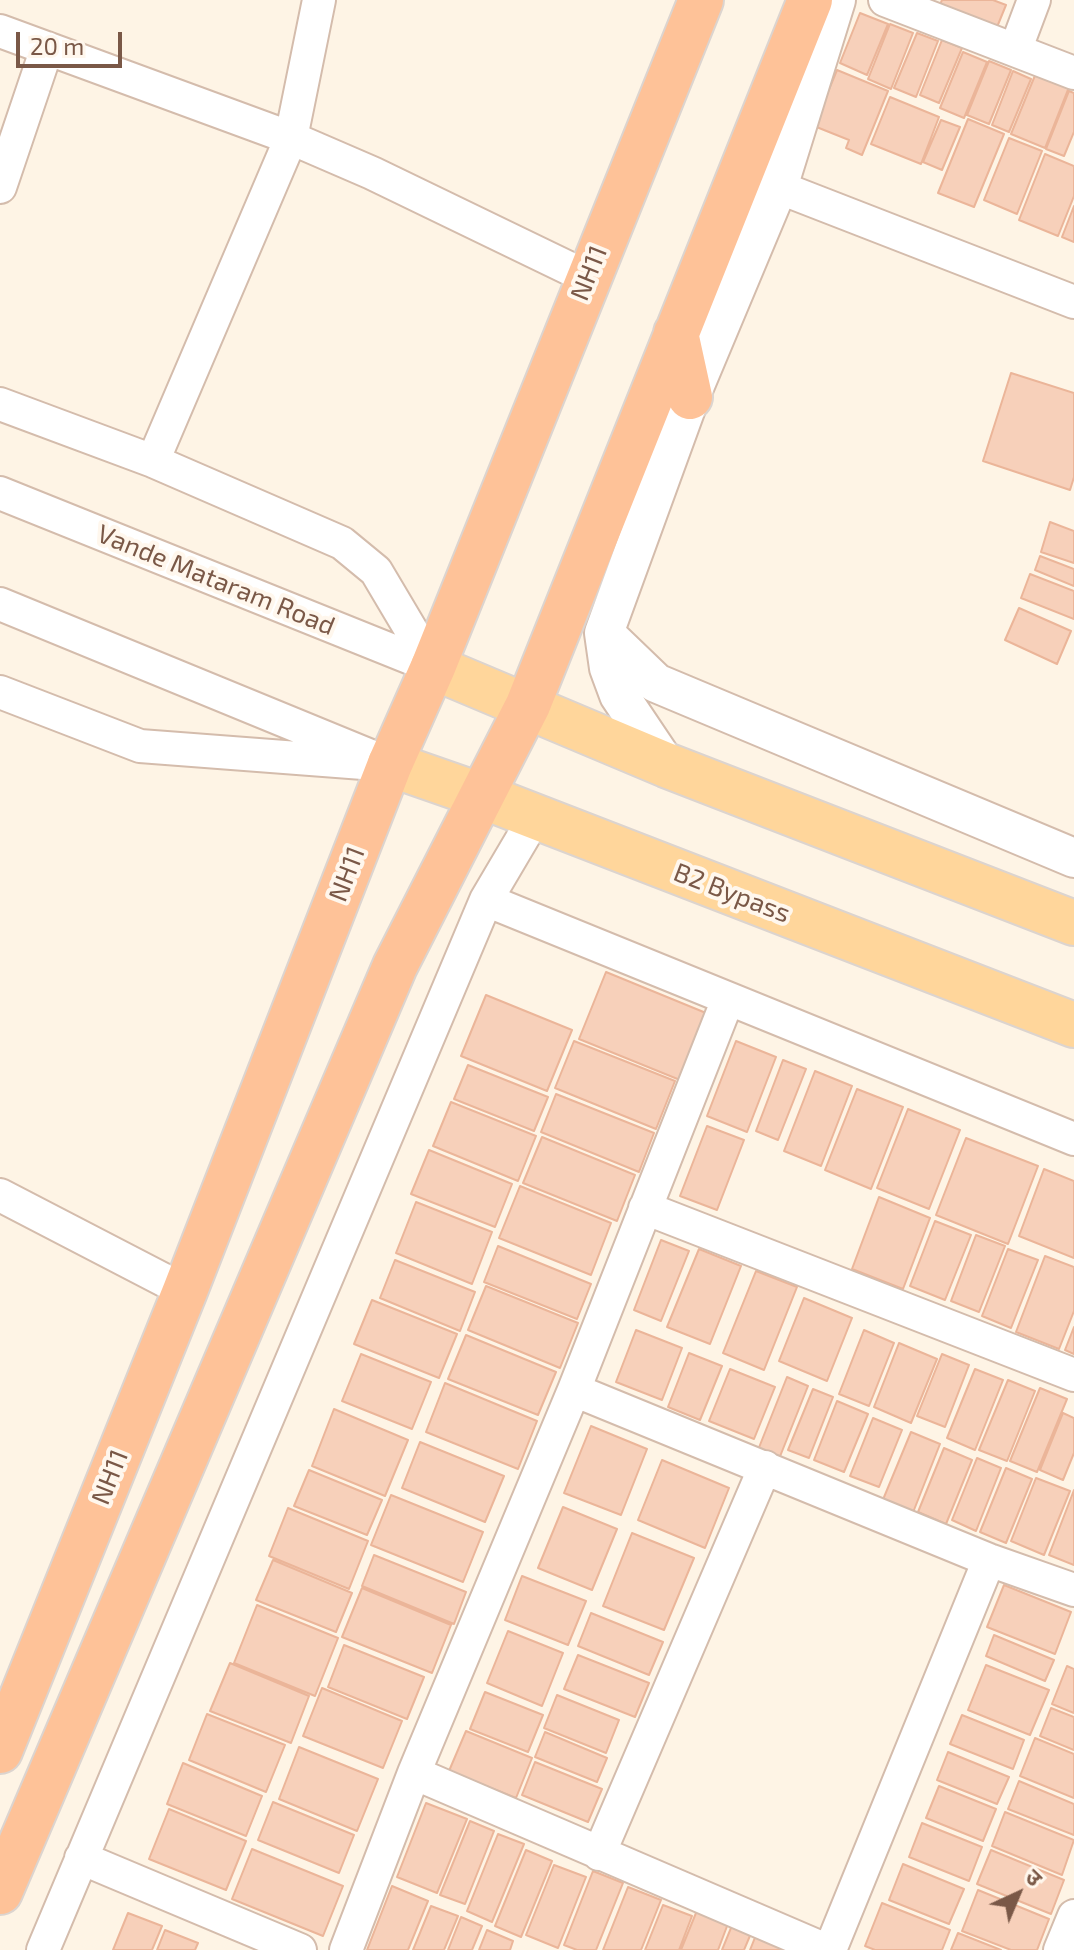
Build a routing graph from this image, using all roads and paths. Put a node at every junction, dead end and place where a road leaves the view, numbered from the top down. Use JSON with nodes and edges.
{"nodes":[{"id":1,"x":319,"y":0,"type":"edge"},
{"id":2,"x":701,"y":0,"type":"edge"},
{"id":3,"x":810,"y":0,"type":"edge"},
{"id":4,"x":836,"y":0,"type":"edge"},
{"id":5,"x":885,"y":0,"type":"edge"},
{"id":6,"x":1034,"y":0,"type":"edge"},
{"id":7,"x":0,"y":31,"type":"edge"},
{"id":8,"x":47,"y":48,"type":"junction"},
{"id":9,"x":1016,"y":48,"type":"junction"},
{"id":10,"x":1074,"y":73,"type":"edge"},
{"id":11,"x":291,"y":138,"type":"junction"},
{"id":12,"x":760,"y":178,"type":"junction"},
{"id":13,"x":0,"y":187,"type":"edge"},
{"id":14,"x":587,"y":277,"type":"junction"},
{"id":15,"x":1074,"y":302,"type":"edge"},
{"id":16,"x":676,"y":333,"type":"junction"},
{"id":17,"x":690,"y":397,"type":"junction"},
{"id":18,"x":0,"y":404,"type":"edge"},
{"id":19,"x":153,"y":461,"type":"junction"},
{"id":20,"x":0,"y":493,"type":"edge"},
{"id":21,"x":0,"y":604,"type":"edge"},
{"id":22,"x":604,"y":633,"type":"junction"},
{"id":23,"x":433,"y":667,"type":"junction"},
{"id":24,"x":0,"y":692,"type":"edge"},
{"id":25,"x":528,"y":705,"type":"junction"},
{"id":26,"x":390,"y":764,"type":"junction"},
{"id":27,"x":666,"y":765,"type":"junction"},
{"id":28,"x":482,"y":796,"type":"junction"},
{"id":29,"x":535,"y":817,"type":"junction"},
{"id":30,"x":1074,"y":858,"type":"edge"},
{"id":31,"x":486,"y":900,"type":"junction"},
{"id":32,"x":1074,"y":923,"type":"edge"},
{"id":33,"x":728,"y":999,"type":"junction"},
{"id":34,"x":1074,"y":1025,"type":"edge"},
{"id":35,"x":1074,"y":1139,"type":"edge"},
{"id":36,"x":0,"y":1195,"type":"edge"},
{"id":37,"x":645,"y":1208,"type":"junction"},
{"id":38,"x":185,"y":1291,"type":"junction"},
{"id":39,"x":1074,"y":1375,"type":"edge"},
{"id":40,"x":574,"y":1390,"type":"junction"},
{"id":41,"x":765,"y":1467,"type":"junction"},
{"id":42,"x":989,"y":1560,"type":"junction"},
{"id":43,"x":1074,"y":1590,"type":"edge"},
{"id":44,"x":0,"y":1751,"type":"edge"},
{"id":45,"x":414,"y":1773,"type":"junction"},
{"id":46,"x":599,"y":1854,"type":"junction"},
{"id":47,"x":81,"y":1858,"type":"junction"},
{"id":48,"x":0,"y":1892,"type":"edge"},
{"id":49,"x":1074,"y":1916,"type":"edge"},
{"id":50,"x":43,"y":1950,"type":"edge"},
{"id":51,"x":300,"y":1950,"type":"edge"},
{"id":52,"x":346,"y":1950,"type":"edge"},
{"id":53,"x":828,"y":1950,"type":"edge"},
{"id":54,"x":1060,"y":1950,"type":"edge"}],
"edges":[{"from":1,"to":11,"type":"street"},
{"from":2,"to":14,"type":"highway","name":"NH11"},
{"from":3,"to":12,"type":"highway"},
{"from":4,"to":12,"type":"street"},
{"from":5,"to":9,"type":"street"},
{"from":6,"to":9,"type":"street"},
{"from":7,"to":8,"type":"street"},
{"from":8,"to":11,"type":"street"},
{"from":8,"to":13,"type":"street"},
{"from":9,"to":10,"type":"street"},
{"from":11,"to":14,"type":"street"},
{"from":11,"to":19,"type":"street"},
{"from":12,"to":15,"type":"street"},
{"from":12,"to":16,"type":"highway"},
{"from":12,"to":17,"type":"street"},
{"from":14,"to":23,"type":"highway","name":"NH11"},
{"from":16,"to":17,"type":"highway"},
{"from":16,"to":25,"type":"highway"},
{"from":17,"to":22,"type":"street"},
{"from":18,"to":19,"type":"street"},
{"from":19,"to":23,"type":"street"},
{"from":20,"to":23,"type":"street","name":"Vande Mataram Road"},
{"from":21,"to":26,"type":"street"},
{"from":22,"to":27,"type":"street"},
{"from":22,"to":30,"type":"street"},
{"from":23,"to":25,"type":"main road"},
{"from":23,"to":26,"type":"highway","name":"NH11"},
{"from":24,"to":26,"type":"street"},
{"from":25,"to":27,"type":"main road"},
{"from":25,"to":28,"type":"highway"},
{"from":26,"to":28,"type":"main road","name":"B2 Bypass"},
{"from":26,"to":38,"type":"highway","name":"NH11"},
{"from":27,"to":32,"type":"main road"},
{"from":28,"to":29,"type":"main road","name":"B2 Bypass"},
{"from":28,"to":48,"type":"highway"},
{"from":29,"to":31,"type":"street"},
{"from":29,"to":34,"type":"main road","name":"B2 Bypass"},
{"from":31,"to":33,"type":"street"},
{"from":31,"to":47,"type":"street"},
{"from":33,"to":35,"type":"street"},
{"from":33,"to":37,"type":"street"},
{"from":36,"to":38,"type":"street"},
{"from":37,"to":39,"type":"street"},
{"from":37,"to":40,"type":"street"},
{"from":38,"to":44,"type":"highway","name":"NH11"},
{"from":40,"to":41,"type":"street"},
{"from":40,"to":45,"type":"street"},
{"from":41,"to":42,"type":"street"},
{"from":41,"to":46,"type":"street"},
{"from":42,"to":43,"type":"street"},
{"from":42,"to":53,"type":"street"},
{"from":45,"to":46,"type":"street"},
{"from":45,"to":52,"type":"street"},
{"from":46,"to":53,"type":"street"},
{"from":47,"to":50,"type":"street"},
{"from":47,"to":51,"type":"street"},
{"from":49,"to":54,"type":"street"}]}
